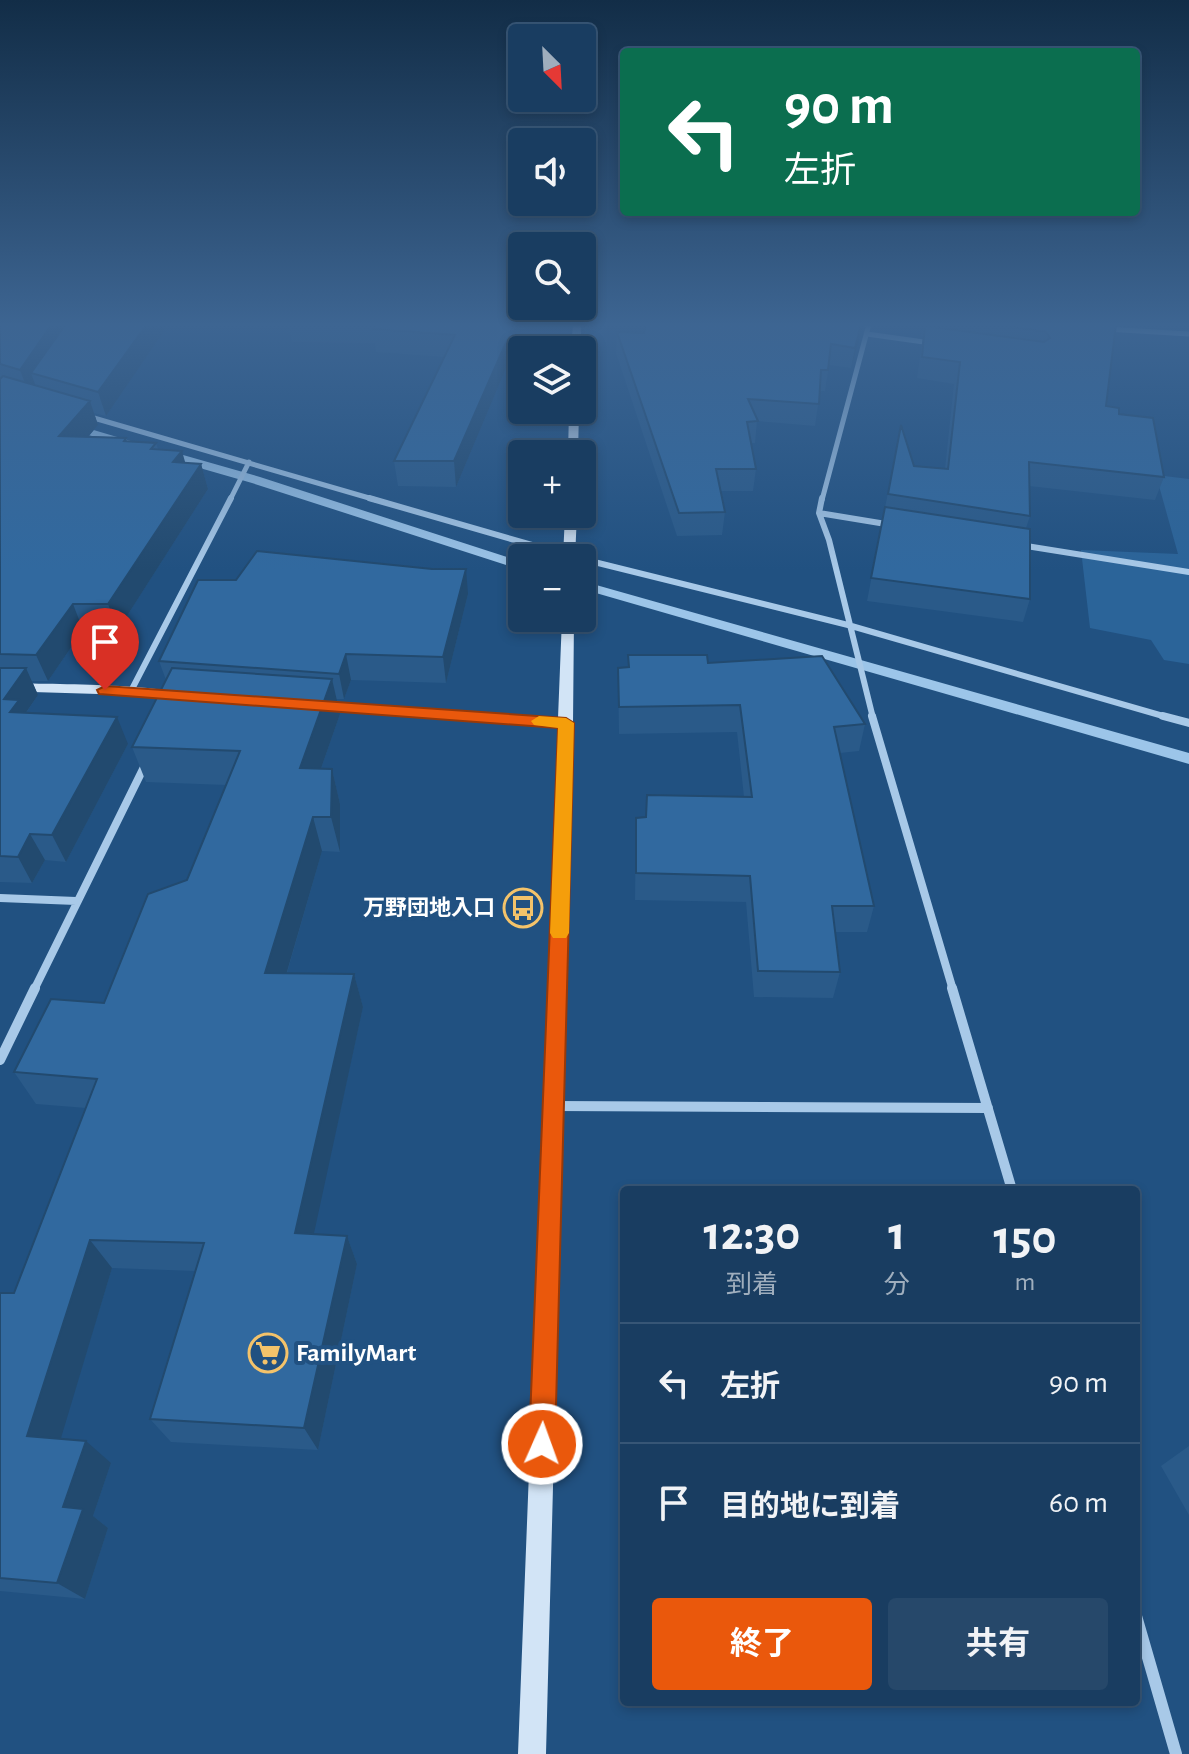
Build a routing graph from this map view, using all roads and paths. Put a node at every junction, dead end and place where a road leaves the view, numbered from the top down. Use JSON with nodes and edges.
{"nodes":[{"id":1,"x":846,"y":406,"type":"edge"},
{"id":2,"x":75,"y":412,"type":"edge"},
{"id":3,"x":249,"y":462,"type":"junction"},
{"id":4,"x":819,"y":513,"type":"junction"},
{"id":5,"x":896,"y":525,"type":"edge"},
{"id":6,"x":1004,"y":542,"type":"edge"},
{"id":7,"x":527,"y":544,"type":"edge"},
{"id":8,"x":596,"y":563,"type":"edge"},
{"id":9,"x":1189,"y":572,"type":"edge"},
{"id":10,"x":848,"y":625,"type":"junction"},
{"id":11,"x":568,"y":632,"type":"edge"},
{"id":12,"x":0,"y":687,"type":"edge"},
{"id":13,"x":131,"y":691,"type":"junction"},
{"id":14,"x":195,"y":698,"type":"edge"},
{"id":15,"x":304,"y":705,"type":"edge"},
{"id":16,"x":566,"y":723,"type":"junction"},
{"id":17,"x":1189,"y":723,"type":"edge"},
{"id":18,"x":152,"y":751,"type":"edge"},
{"id":19,"x":0,"y":898,"type":"edge"},
{"id":20,"x":76,"y":901,"type":"junction"},
{"id":21,"x":0,"y":1060,"type":"edge"},
{"id":22,"x":554,"y":1106,"type":"junction"},
{"id":23,"x":988,"y":1108,"type":"junction"},
{"id":24,"x":1011,"y":1186,"type":"edge"},
{"id":25,"x":1140,"y":1630,"type":"edge"},
{"id":26,"x":532,"y":1754,"type":"edge"},
{"id":27,"x":1176,"y":1754,"type":"edge"}],
"edges":[{"from":1,"to":4,"type":"street"},
{"from":2,"to":3,"type":"street"},
{"from":3,"to":7,"type":"street"},
{"from":3,"to":13,"type":"street"},
{"from":4,"to":5,"type":"street"},
{"from":4,"to":10,"type":"street"},
{"from":6,"to":9,"type":"street"},
{"from":8,"to":10,"type":"street"},
{"from":10,"to":17,"type":"street"},
{"from":10,"to":23,"type":"street"},
{"from":11,"to":16,"type":"main road"},
{"from":12,"to":13,"type":"main road"},
{"from":13,"to":14,"type":"main road"},
{"from":15,"to":16,"type":"main road"},
{"from":16,"to":22,"type":"main road"},
{"from":18,"to":20,"type":"street"},
{"from":19,"to":20,"type":"street"},
{"from":20,"to":21,"type":"street"},
{"from":22,"to":23,"type":"street"},
{"from":22,"to":26,"type":"main road"},
{"from":23,"to":24,"type":"street"},
{"from":25,"to":27,"type":"street"}]}
